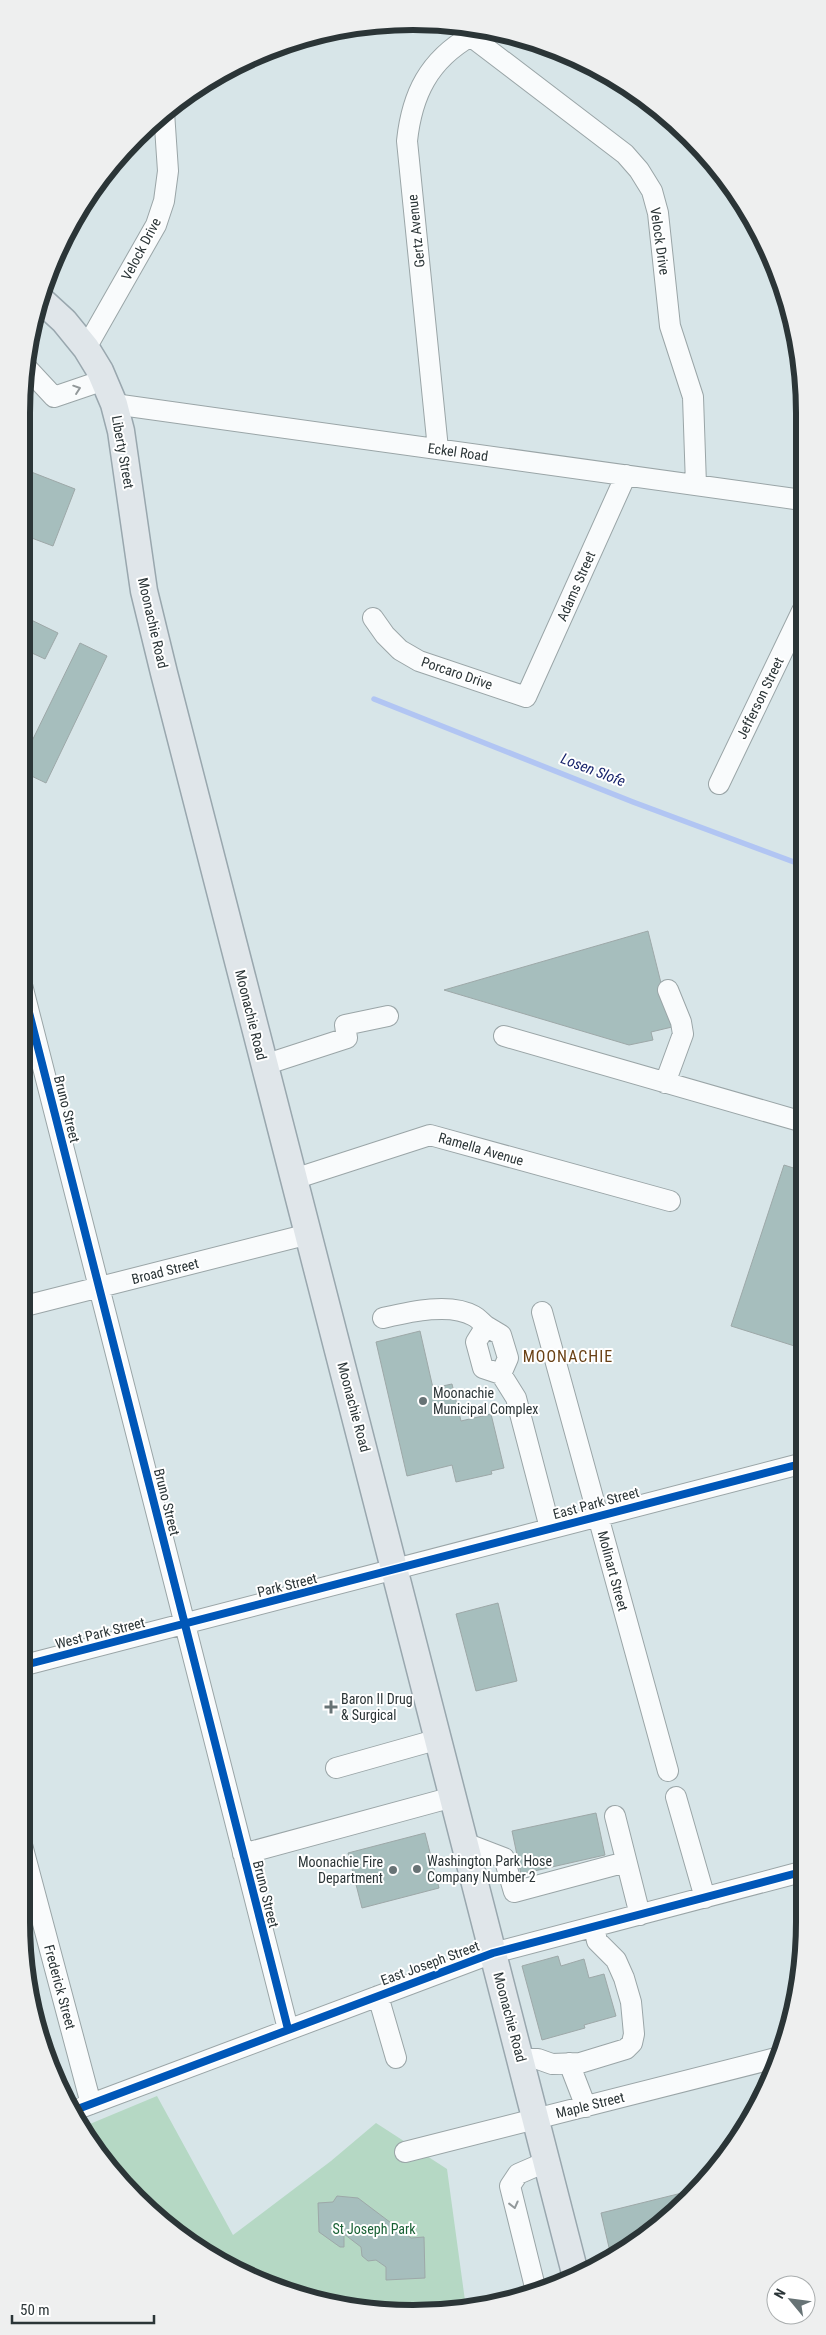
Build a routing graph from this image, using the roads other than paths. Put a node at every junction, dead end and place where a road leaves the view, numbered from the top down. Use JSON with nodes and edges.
{"nodes":[{"id":1,"x":462,"y":33,"type":"edge"},
{"id":2,"x":469,"y":34,"type":"edge"},
{"id":3,"x":165,"y":121,"type":"edge"},
{"id":4,"x":46,"y":304,"type":"edge"},
{"id":5,"x":86,"y":348,"type":"junction"},
{"id":6,"x":32,"y":374,"type":"edge"},
{"id":7,"x":104,"y":380,"type":"junction"},
{"id":8,"x":114,"y":404,"type":"junction"},
{"id":9,"x":438,"y":449,"type":"junction"},
{"id":10,"x":626,"y":475,"type":"junction"},
{"id":11,"x":696,"y":485,"type":"junction"},
{"id":12,"x":796,"y":499,"type":"edge"},
{"id":13,"x":137,"y":541,"type":"joint"},
{"id":14,"x":374,"y":618,"type":"dead end"},
{"id":15,"x":796,"y":624,"type":"edge"},
{"id":16,"x":526,"y":697,"type":"joint"},
{"id":17,"x":719,"y":784,"type":"dead end"},
{"id":18,"x":668,"y":990,"type":"dead end"},
{"id":19,"x":30,"y":1016,"type":"edge"},
{"id":20,"x":388,"y":1016,"type":"dead end"},
{"id":21,"x":504,"y":1036,"type":"dead end"},
{"id":22,"x":264,"y":1064,"type":"junction"},
{"id":23,"x":665,"y":1083,"type":"junction"},
{"id":24,"x":796,"y":1120,"type":"edge"},
{"id":25,"x":294,"y":1179,"type":"junction"},
{"id":26,"x":670,"y":1202,"type":"dead end"},
{"id":27,"x":308,"y":1234,"type":"junction"},
{"id":28,"x":99,"y":1288,"type":"junction"},
{"id":29,"x":30,"y":1305,"type":"edge"},
{"id":30,"x":542,"y":1312,"type":"dead end"},
{"id":31,"x":383,"y":1318,"type":"dead end"},
{"id":32,"x":796,"y":1465,"type":"edge"},
{"id":33,"x":598,"y":1515,"type":"junction"},
{"id":34,"x":550,"y":1528,"type":"junction"},
{"id":35,"x":396,"y":1570,"type":"junction"},
{"id":36,"x":185,"y":1624,"type":"junction"},
{"id":37,"x":30,"y":1664,"type":"edge"},
{"id":38,"x":439,"y":1739,"type":"junction"},
{"id":39,"x":336,"y":1768,"type":"dead end"},
{"id":40,"x":668,"y":1771,"type":"dead end"},
{"id":41,"x":453,"y":1797,"type":"junction"},
{"id":42,"x":676,"y":1797,"type":"dead end"},
{"id":43,"x":615,"y":1816,"type":"dead end"},
{"id":44,"x":465,"y":1844,"type":"junction"},
{"id":45,"x":243,"y":1854,"type":"junction"},
{"id":46,"x":626,"y":1862,"type":"junction"},
{"id":47,"x":796,"y":1873,"type":"edge"},
{"id":48,"x":30,"y":1880,"type":"edge"},
{"id":49,"x":705,"y":1898,"type":"junction"},
{"id":50,"x":640,"y":1915,"type":"junction"},
{"id":51,"x":594,"y":1927,"type":"junction"},
{"id":52,"x":493,"y":1953,"type":"junction"},
{"id":53,"x":378,"y":1996,"type":"junction"},
{"id":54,"x":288,"y":2029,"type":"junction"},
{"id":55,"x":396,"y":2058,"type":"dead end"},
{"id":56,"x":521,"y":2059,"type":"junction"},
{"id":57,"x":771,"y":2059,"type":"edge"},
{"id":58,"x":569,"y":2064,"type":"junction"},
{"id":59,"x":586,"y":2106,"type":"junction"},
{"id":60,"x":83,"y":2107,"type":"edge"},
{"id":61,"x":537,"y":2119,"type":"junction"},
{"id":62,"x":405,"y":2152,"type":"dead end"},
{"id":63,"x":548,"y":2161,"type":"junction"},
{"id":64,"x":574,"y":2270,"type":"edge"},
{"id":65,"x":535,"y":2285,"type":"edge"}],
"edges":[{"from":1,"to":9,"type":"street","name":"Gertz Avenue"},
{"from":2,"to":11,"type":"street","name":"Velock Drive"},
{"from":3,"to":5,"type":"street","name":"Velock Drive"},
{"from":4,"to":5,"type":"main road","name":"Liberty Street"},
{"from":5,"to":7,"type":"main road","name":"Liberty Street"},
{"from":6,"to":7,"type":"street","one_way":true},
{"from":7,"to":8,"type":"main road","name":"Liberty Street"},
{"from":8,"to":9,"type":"street","name":"Eckel Road"},
{"from":8,"to":13,"type":"main road","name":"Liberty Street"},
{"from":9,"to":10,"type":"street","name":"Eckel Road"},
{"from":10,"to":11,"type":"street","name":"Eckel Road"},
{"from":10,"to":16,"type":"street","name":"Adams Street"},
{"from":11,"to":12,"type":"street","name":"Eckel Road"},
{"from":13,"to":22,"type":"main road","name":"Moonachie Road"},
{"from":14,"to":16,"type":"street","name":"Porcaro Drive"},
{"from":15,"to":17,"type":"street","name":"Jefferson Street"},
{"from":18,"to":23,"type":"street"},
{"from":19,"to":28,"type":"street","name":"Bruno Street"},
{"from":20,"to":22,"type":"street"},
{"from":21,"to":23,"type":"street"},
{"from":22,"to":25,"type":"main road","name":"Moonachie Road"},
{"from":23,"to":24,"type":"street"},
{"from":25,"to":26,"type":"street","name":"Ramella Avenue"},
{"from":25,"to":27,"type":"main road","name":"Moonachie Road"},
{"from":27,"to":28,"type":"street","name":"Broad Street"},
{"from":27,"to":35,"type":"main road","name":"Moonachie Road"},
{"from":28,"to":29,"type":"street","name":"Broad Street"},
{"from":28,"to":36,"type":"street","name":"Bruno Street"},
{"from":30,"to":33,"type":"street","name":"Molinart Street"},
{"from":31,"to":34,"type":"street"},
{"from":32,"to":33,"type":"street","name":"East Park Street"},
{"from":33,"to":34,"type":"street","name":"East Park Street"},
{"from":33,"to":40,"type":"street","name":"Molinart Street"},
{"from":34,"to":35,"type":"street","name":"East Park Street"},
{"from":35,"to":36,"type":"street","name":"Park Street"},
{"from":35,"to":38,"type":"main road","name":"Moonachie Road"},
{"from":36,"to":37,"type":"street","name":"West Park Street"},
{"from":36,"to":45,"type":"street","name":"Bruno Street"},
{"from":38,"to":39,"type":"street"},
{"from":38,"to":41,"type":"main road","name":"Moonachie Road"},
{"from":41,"to":44,"type":"main road","name":"Moonachie Road"},
{"from":41,"to":45,"type":"street"},
{"from":42,"to":49,"type":"street"},
{"from":43,"to":46,"type":"street"},
{"from":44,"to":46,"type":"street"},
{"from":44,"to":52,"type":"main road","name":"Moonachie Road"},
{"from":45,"to":54,"type":"street","name":"Bruno Street"},
{"from":46,"to":50,"type":"street"},
{"from":47,"to":49,"type":"street","name":"East Joseph Street"},
{"from":48,"to":60,"type":"street","name":"Frederick Street"},
{"from":49,"to":50,"type":"street","name":"East Joseph Street"},
{"from":50,"to":51,"type":"street","name":"East Joseph Street"},
{"from":51,"to":52,"type":"street","name":"East Joseph Street"},
{"from":51,"to":58,"type":"street"},
{"from":52,"to":53,"type":"street","name":"East Joseph Street"},
{"from":52,"to":56,"type":"main road","name":"Moonachie Road"},
{"from":53,"to":54,"type":"street","name":"East Joseph Street"},
{"from":53,"to":55,"type":"street"},
{"from":54,"to":60,"type":"street","name":"East Joseph Street"},
{"from":56,"to":58,"type":"street"},
{"from":56,"to":61,"type":"main road","name":"Moonachie Road"},
{"from":57,"to":59,"type":"street","name":"Maple Street"},
{"from":58,"to":59,"type":"street"},
{"from":59,"to":61,"type":"street","name":"Maple Street"},
{"from":61,"to":62,"type":"street","name":"Maple Street"},
{"from":61,"to":63,"type":"main road","name":"Moonachie Road"},
{"from":63,"to":64,"type":"main road","name":"Moonachie Road"},
{"from":63,"to":65,"type":"street","one_way":true}]}
